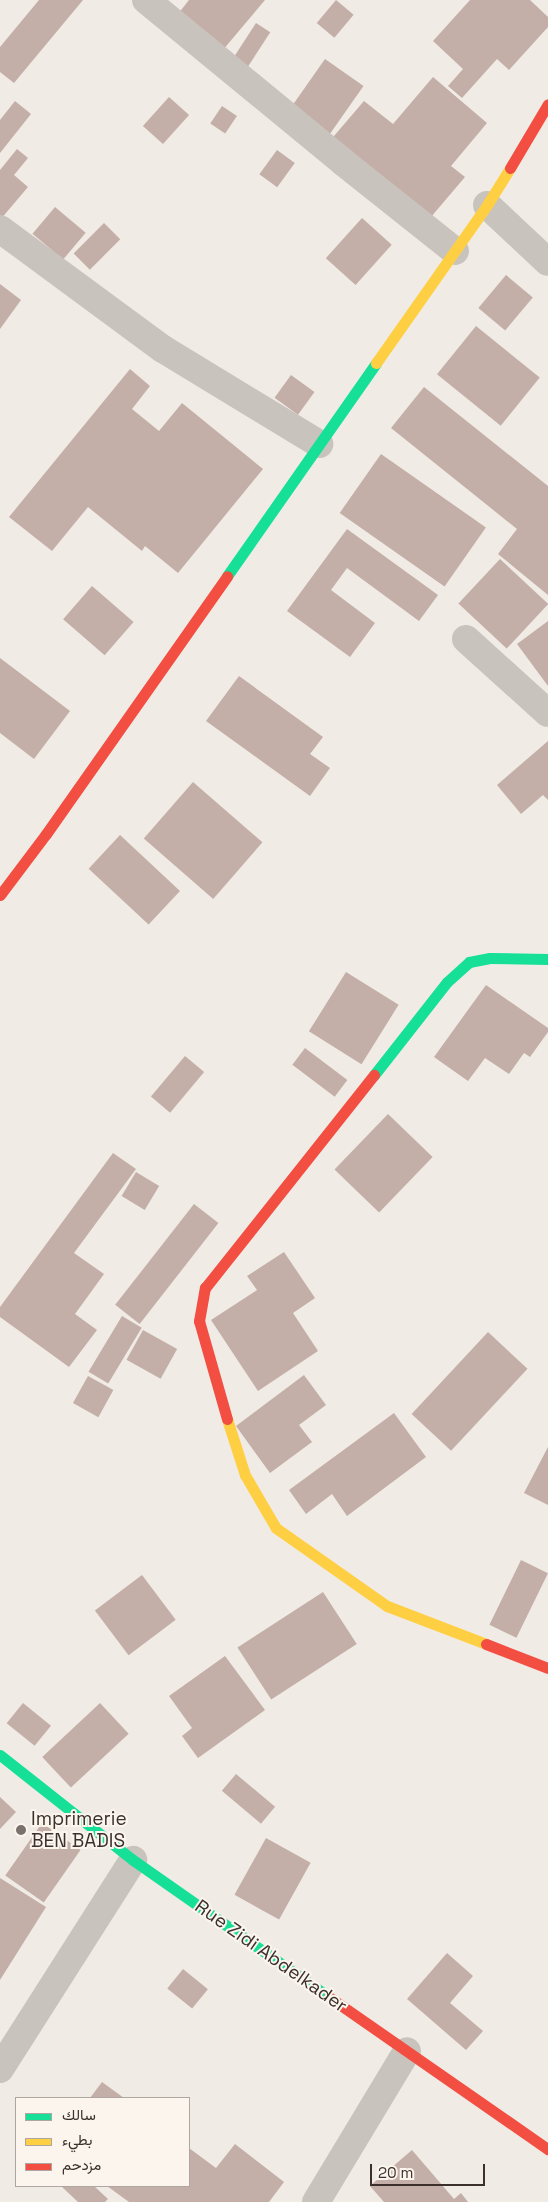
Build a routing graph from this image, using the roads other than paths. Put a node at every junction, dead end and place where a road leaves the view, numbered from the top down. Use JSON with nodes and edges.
{"nodes":[{"id":1,"x":146,"y":0,"type":"edge"},
{"id":2,"x":548,"y":104,"type":"edge"},
{"id":3,"x":487,"y":205,"type":"junction"},
{"id":4,"x":0,"y":229,"type":"edge"},
{"id":5,"x":455,"y":251,"type":"junction"},
{"id":6,"x":548,"y":262,"type":"edge"},
{"id":7,"x":319,"y":444,"type":"junction"},
{"id":8,"x":466,"y":639,"type":"dead end"},
{"id":9,"x":548,"y":713,"type":"edge"},
{"id":10,"x":0,"y":895,"type":"edge"},
{"id":11,"x":548,"y":959,"type":"edge"},
{"id":12,"x":548,"y":1668,"type":"edge"},
{"id":13,"x":0,"y":1755,"type":"edge"},
{"id":14,"x":133,"y":1860,"type":"junction"},
{"id":15,"x":407,"y":2051,"type":"junction"},
{"id":16,"x":0,"y":2069,"type":"edge"},
{"id":17,"x":548,"y":2150,"type":"edge"},
{"id":18,"x":316,"y":2202,"type":"edge"}],
"edges":[{"from":1,"to":5,"type":"street"},
{"from":2,"to":3,"type":"street"},
{"from":3,"to":5,"type":"street"},
{"from":3,"to":6,"type":"street"},
{"from":4,"to":7,"type":"street"},
{"from":5,"to":7,"type":"street"},
{"from":7,"to":10,"type":"street"},
{"from":8,"to":9,"type":"street"},
{"from":11,"to":12,"type":"street"},
{"from":13,"to":14,"type":"street","name":"Rue Zidi Abdelkader"},
{"from":14,"to":15,"type":"street","name":"Rue Zidi Abdelkader"},
{"from":14,"to":16,"type":"street"},
{"from":15,"to":17,"type":"street","name":"Rue Zidi Abdelkader"},
{"from":15,"to":18,"type":"street"}]}
